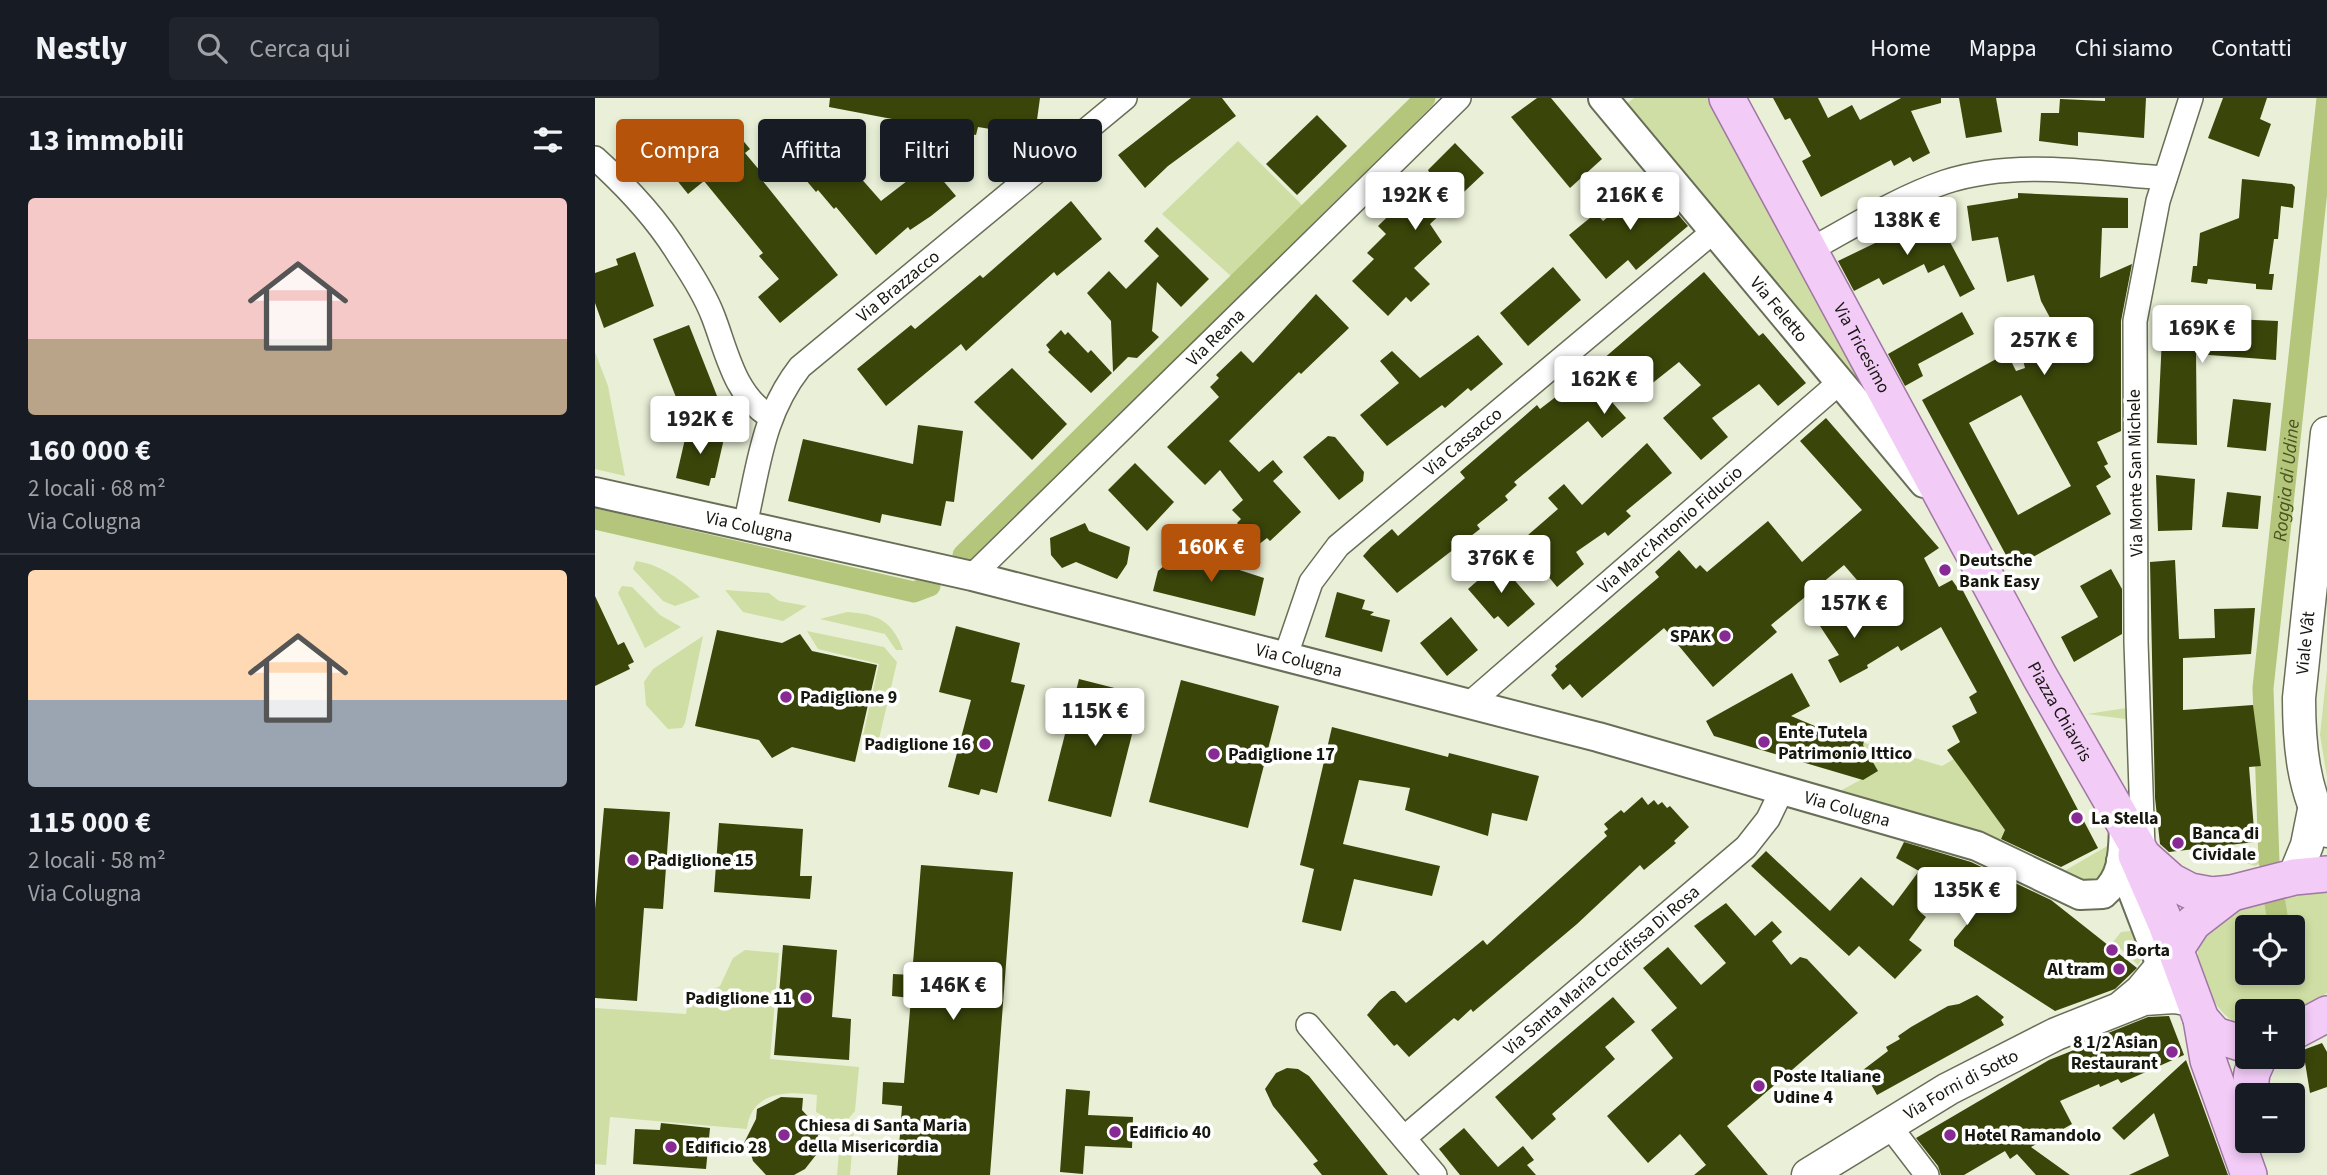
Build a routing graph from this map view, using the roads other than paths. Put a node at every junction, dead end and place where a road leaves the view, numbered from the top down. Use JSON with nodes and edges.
{"nodes":[{"id":1,"x":1125,"y":98,"type":"edge"},
{"id":2,"x":1459,"y":98,"type":"edge"},
{"id":3,"x":1603,"y":98,"type":"edge"},
{"id":4,"x":1727,"y":98,"type":"edge"},
{"id":5,"x":2191,"y":98,"type":"edge"},
{"id":6,"x":595,"y":158,"type":"edge"},
{"id":7,"x":2165,"y":178,"type":"junction"},
{"id":8,"x":1714,"y":231,"type":"junction"},
{"id":9,"x":1810,"y":250,"type":"junction"},
{"id":10,"x":1840,"y":382,"type":"junction"},
{"id":11,"x":769,"y":416,"type":"junction"},
{"id":12,"x":2327,"y":433,"type":"edge"},
{"id":13,"x":595,"y":492,"type":"edge"},
{"id":14,"x":1954,"y":520,"type":"junction"},
{"id":15,"x":745,"y":525,"type":"junction"},
{"id":16,"x":972,"y":576,"type":"junction"},
{"id":17,"x":1996,"y":596,"type":"joint"},
{"id":18,"x":1286,"y":655,"type":"junction"},
{"id":19,"x":1469,"y":704,"type":"junction"},
{"id":20,"x":2139,"y":730,"type":"joint"},
{"id":21,"x":1783,"y":788,"type":"junction"},
{"id":22,"x":2321,"y":821,"type":"edge"},
{"id":23,"x":2124,"y":826,"type":"junction"},
{"id":24,"x":1997,"y":853,"type":"joint"},
{"id":25,"x":2132,"y":859,"type":"junction"},
{"id":26,"x":2311,"y":876,"type":"edge"},
{"id":27,"x":2232,"y":893,"type":"junction"},
{"id":28,"x":2169,"y":959,"type":"junction"},
{"id":29,"x":2122,"y":1007,"type":"junction"},
{"id":30,"x":2197,"y":1010,"type":"junction"},
{"id":31,"x":2327,"y":1014,"type":"edge"},
{"id":32,"x":1308,"y":1025,"type":"dead end"},
{"id":33,"x":2305,"y":1026,"type":"edge"},
{"id":34,"x":2235,"y":1041,"type":"edge"},
{"id":35,"x":1888,"y":1124,"type":"junction"},
{"id":36,"x":1404,"y":1138,"type":"junction"},
{"id":37,"x":2254,"y":1166,"type":"edge"},
{"id":38,"x":1435,"y":1175,"type":"edge"},
{"id":39,"x":1808,"y":1175,"type":"edge"},
{"id":40,"x":1927,"y":1175,"type":"edge"}],
"edges":[{"from":1,"to":11,"type":"street","name":"Via Brazzacco"},
{"from":2,"to":16,"type":"street","name":"Via Reana"},
{"from":3,"to":8,"type":"street","name":"Via Feletto"},
{"from":4,"to":9,"type":"main road","name":"Via Tricesimo"},
{"from":5,"to":7,"type":"street","name":"Via Monte San Michele"},
{"from":6,"to":11,"type":"street"},
{"from":7,"to":9,"type":"street"},
{"from":7,"to":20,"type":"street","name":"Via Monte San Michele"},
{"from":8,"to":10,"type":"street","name":"Via Feletto"},
{"from":8,"to":18,"type":"street","name":"Via Cassacco"},
{"from":9,"to":14,"type":"main road","name":"Via Tricesimo"},
{"from":10,"to":14,"type":"street","name":"Via Feletto"},
{"from":10,"to":19,"type":"street","name":"Via Marc'Antonio Fiducio"},
{"from":11,"to":15,"type":"street","name":"Via Brazzacco"},
{"from":12,"to":22,"type":"main road","name":"Viale Vât"},
{"from":13,"to":15,"type":"street","name":"Via Colugna"},
{"from":14,"to":17,"type":"main road","name":"Via Tricesimo"},
{"from":15,"to":16,"type":"street","name":"Via Colugna"},
{"from":16,"to":18,"type":"street","name":"Via Colugna"},
{"from":17,"to":23,"type":"main road","name":"Piazza Chiavris"},
{"from":18,"to":19,"type":"street","name":"Via Colugna"},
{"from":19,"to":21,"type":"street","name":"Via Colugna"},
{"from":20,"to":25,"type":"street","name":"Piazza Chiavris"},
{"from":21,"to":24,"type":"street","name":"Via Colugna"},
{"from":21,"to":36,"type":"street","name":"Via Santa Maria Crocifissa Di Rosa"},
{"from":22,"to":26,"type":"main road","name":"Viale Vât"},
{"from":23,"to":25,"type":"main road","name":"Piazza Chiavris"},
{"from":23,"to":28,"type":"main road","name":"Piazza Chiavris"},
{"from":24,"to":25,"type":"street","name":"Piazza Chiavris"},
{"from":25,"to":27,"type":"main road","name":"Piazza Chiavris"},
{"from":25,"to":28,"type":"street","name":"Piazza Chiavris"},
{"from":26,"to":27,"type":"main road","name":"Piazza Chiavris"},
{"from":27,"to":28,"type":"main road","name":"Piazza Chiavris"},
{"from":28,"to":29,"type":"main road","name":"Via Forni di Sotto"},
{"from":28,"to":30,"type":"main road","name":"Piazza Chiavris"},
{"from":29,"to":30,"type":"main road","name":"Via Forni di Sotto"},
{"from":29,"to":35,"type":"main road","name":"Via Forni di Sotto"},
{"from":30,"to":34,"type":"main road"},
{"from":30,"to":37,"type":"main road","name":"Piazza Chiavris"},
{"from":31,"to":33,"type":"main road"},
{"from":32,"to":36,"type":"street"},
{"from":35,"to":39,"type":"main road","name":"Via Forni di Sotto"},
{"from":35,"to":40,"type":"street"},
{"from":36,"to":38,"type":"street"}]}
